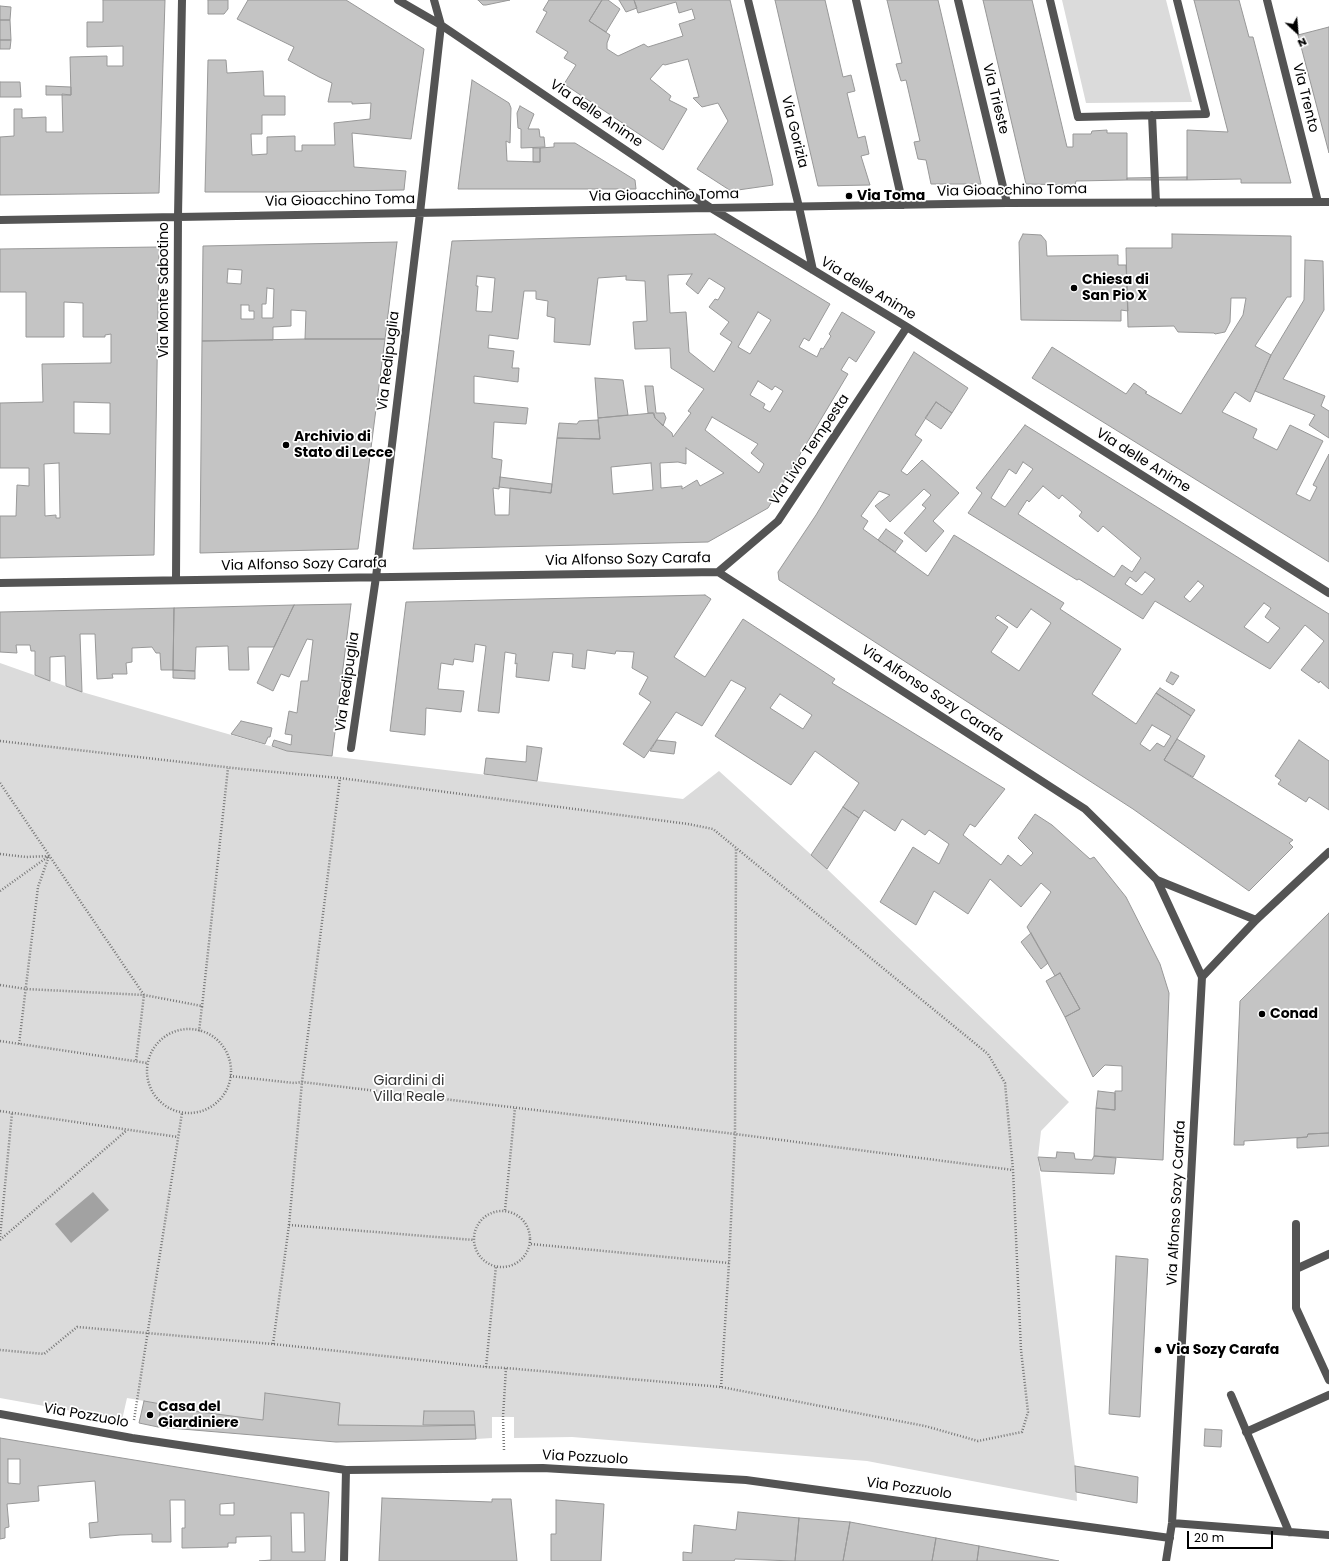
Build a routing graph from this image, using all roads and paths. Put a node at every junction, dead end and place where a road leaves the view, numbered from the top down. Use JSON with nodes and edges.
{"nodes":[{"id":1,"x":182,"y":0,"type":"edge"},
{"id":2,"x":398,"y":0,"type":"edge"},
{"id":3,"x":434,"y":0,"type":"edge"},
{"id":4,"x":748,"y":0,"type":"edge"},
{"id":5,"x":856,"y":0,"type":"edge"},
{"id":6,"x":958,"y":0,"type":"edge"},
{"id":7,"x":1050,"y":0,"type":"edge"},
{"id":8,"x":1177,"y":0,"type":"edge"},
{"id":9,"x":1267,"y":0,"type":"edge"},
{"id":10,"x":441,"y":25,"type":"junction"},
{"id":11,"x":1152,"y":115,"type":"junction"},
{"id":12,"x":1318,"y":202,"type":"junction"},
{"id":13,"x":1329,"y":202,"type":"edge"},
{"id":14,"x":1007,"y":203,"type":"junction"},
{"id":15,"x":1156,"y":203,"type":"junction"},
{"id":16,"x":903,"y":205,"type":"junction"},
{"id":17,"x":799,"y":207,"type":"junction"},
{"id":18,"x":711,"y":208,"type":"junction"},
{"id":19,"x":420,"y":213,"type":"junction"},
{"id":20,"x":178,"y":216,"type":"junction"},
{"id":21,"x":0,"y":220,"type":"edge"},
{"id":22,"x":813,"y":270,"type":"junction"},
{"id":23,"x":907,"y":327,"type":"junction"},
{"id":24,"x":718,"y":572,"type":"junction"},
{"id":25,"x":376,"y":577,"type":"junction"},
{"id":26,"x":176,"y":580,"type":"junction"},
{"id":27,"x":0,"y":583,"type":"edge"},
{"id":28,"x":1329,"y":593,"type":"edge"},
{"id":29,"x":0,"y":741,"type":"edge"},
{"id":30,"x":351,"y":748,"type":"dead end"},
{"id":31,"x":228,"y":768,"type":"junction"},
{"id":32,"x":340,"y":778,"type":"junction"},
{"id":33,"x":0,"y":783,"type":"edge"},
{"id":34,"x":736,"y":848,"type":"junction"},
{"id":35,"x":1329,"y":852,"type":"edge"},
{"id":36,"x":0,"y":854,"type":"edge"},
{"id":37,"x":49,"y":856,"type":"junction"},
{"id":38,"x":1157,"y":880,"type":"junction"},
{"id":39,"x":0,"y":891,"type":"edge"},
{"id":40,"x":1256,"y":920,"type":"junction"},
{"id":41,"x":1202,"y":977,"type":"junction"},
{"id":42,"x":0,"y":985,"type":"edge"},
{"id":43,"x":26,"y":989,"type":"junction"},
{"id":44,"x":144,"y":996,"type":"junction"},
{"id":45,"x":202,"y":1007,"type":"junction"},
{"id":46,"x":199,"y":1032,"type":"junction"},
{"id":47,"x":0,"y":1041,"type":"edge"},
{"id":48,"x":19,"y":1044,"type":"junction"},
{"id":49,"x":136,"y":1061,"type":"junction"},
{"id":50,"x":147,"y":1063,"type":"junction"},
{"id":51,"x":230,"y":1076,"type":"junction"},
{"id":52,"x":302,"y":1082,"type":"junction"},
{"id":53,"x":515,"y":1108,"type":"junction"},
{"id":54,"x":0,"y":1111,"type":"edge"},
{"id":55,"x":12,"y":1113,"type":"junction"},
{"id":56,"x":182,"y":1113,"type":"junction"},
{"id":57,"x":127,"y":1130,"type":"junction"},
{"id":58,"x":735,"y":1134,"type":"junction"},
{"id":59,"x":178,"y":1137,"type":"junction"},
{"id":60,"x":1013,"y":1170,"type":"junction"},
{"id":61,"x":505,"y":1210,"type":"junction"},
{"id":62,"x":289,"y":1224,"type":"junction"},
{"id":63,"x":1296,"y":1224,"type":"dead end"},
{"id":64,"x":0,"y":1237,"type":"edge"},
{"id":65,"x":0,"y":1240,"type":"edge"},
{"id":66,"x":474,"y":1240,"type":"junction"},
{"id":67,"x":531,"y":1244,"type":"junction"},
{"id":68,"x":1329,"y":1254,"type":"edge"},
{"id":69,"x":729,"y":1262,"type":"junction"},
{"id":70,"x":496,"y":1266,"type":"junction"},
{"id":71,"x":1296,"y":1268,"type":"junction"},
{"id":72,"x":148,"y":1334,"type":"junction"},
{"id":73,"x":273,"y":1344,"type":"junction"},
{"id":74,"x":0,"y":1350,"type":"edge"},
{"id":75,"x":486,"y":1367,"type":"junction"},
{"id":76,"x":506,"y":1368,"type":"junction"},
{"id":77,"x":1327,"y":1369,"type":"edge"},
{"id":78,"x":1329,"y":1380,"type":"edge"},
{"id":79,"x":721,"y":1387,"type":"junction"},
{"id":80,"x":1231,"y":1395,"type":"dead end"},
{"id":81,"x":1329,"y":1395,"type":"edge"},
{"id":82,"x":0,"y":1414,"type":"edge"},
{"id":83,"x":1246,"y":1432,"type":"junction"},
{"id":84,"x":132,"y":1438,"type":"junction"},
{"id":85,"x":505,"y":1468,"type":"junction"},
{"id":86,"x":346,"y":1470,"type":"junction"},
{"id":87,"x":1172,"y":1523,"type":"junction"},
{"id":88,"x":1289,"y":1532,"type":"junction"},
{"id":89,"x":1329,"y":1535,"type":"edge"},
{"id":90,"x":1170,"y":1538,"type":"junction"},
{"id":91,"x":344,"y":1561,"type":"edge"},
{"id":92,"x":1166,"y":1561,"type":"edge"}],
"edges":[{"from":1,"to":20,"type":"street","name":"Via Monte Sabotino"},
{"from":2,"to":10,"type":"street","name":"Via delle Anime"},
{"from":3,"to":10,"type":"street","name":"Via Redipuglia"},
{"from":4,"to":17,"type":"street","name":"Via Gorizia"},
{"from":5,"to":16,"type":"street"},
{"from":6,"to":14,"type":"street","name":"Via Trieste"},
{"from":7,"to":11,"type":"street"},
{"from":8,"to":11,"type":"street"},
{"from":9,"to":12,"type":"street","name":"Via Trento"},
{"from":10,"to":18,"type":"street","name":"Via delle Anime"},
{"from":10,"to":19,"type":"street","name":"Via Redipuglia"},
{"from":11,"to":15,"type":"street"},
{"from":12,"to":13,"type":"street","name":"Via Gioacchino Toma"},
{"from":12,"to":15,"type":"street","name":"Via Gioacchino Toma"},
{"from":14,"to":15,"type":"street","name":"Via Gioacchino Toma"},
{"from":14,"to":16,"type":"street","name":"Via Gioacchino Toma"},
{"from":16,"to":17,"type":"street","name":"Via Gioacchino Toma"},
{"from":17,"to":18,"type":"street","name":"Via Gioacchino Toma"},
{"from":17,"to":22,"type":"street","name":"Via Gorizia"},
{"from":18,"to":19,"type":"street","name":"Via Gioacchino Toma"},
{"from":18,"to":22,"type":"street","name":"Via delle Anime"},
{"from":19,"to":20,"type":"street","name":"Via Gioacchino Toma"},
{"from":19,"to":25,"type":"street","name":"Via Redipuglia"},
{"from":20,"to":21,"type":"street","name":"Via Gioacchino Toma"},
{"from":20,"to":26,"type":"street","name":"Via Monte Sabotino"},
{"from":22,"to":23,"type":"street","name":"Via delle Anime"},
{"from":23,"to":24,"type":"street","name":"Via Livio Tempesta"},
{"from":23,"to":28,"type":"street","name":"Via delle Anime"},
{"from":24,"to":25,"type":"street","name":"Via Alfonso Sozy Carafa"},
{"from":24,"to":38,"type":"street","name":"Via Alfonso Sozy Carafa"},
{"from":25,"to":26,"type":"street","name":"Via Alfonso Sozy Carafa"},
{"from":25,"to":30,"type":"street","name":"Via Redipuglia"},
{"from":26,"to":27,"type":"street","name":"Via Alfonso Sozy Carafa"},
{"from":29,"to":31,"type":"path"},
{"from":31,"to":32,"type":"path"},
{"from":31,"to":45,"type":"path"},
{"from":32,"to":34,"type":"path"},
{"from":32,"to":52,"type":"path"},
{"from":33,"to":37,"type":"path"},
{"from":34,"to":58,"type":"path"},
{"from":34,"to":60,"type":"path"},
{"from":35,"to":40,"type":"street"},
{"from":36,"to":37,"type":"path"},
{"from":37,"to":39,"type":"path"},
{"from":37,"to":43,"type":"path"},
{"from":37,"to":44,"type":"path"},
{"from":38,"to":40,"type":"street","name":"Via Alfonso Sozy Carafa"},
{"from":38,"to":41,"type":"street","name":"Via Alfonso Sozy Carafa"},
{"from":40,"to":41,"type":"street"},
{"from":41,"to":87,"type":"street","name":"Via Alfonso Sozy Carafa"},
{"from":42,"to":43,"type":"path"},
{"from":43,"to":44,"type":"path"},
{"from":43,"to":48,"type":"path"},
{"from":44,"to":45,"type":"path"},
{"from":44,"to":49,"type":"path"},
{"from":45,"to":46,"type":"path"},
{"from":46,"to":50,"type":"path"},
{"from":46,"to":51,"type":"path"},
{"from":47,"to":48,"type":"path"},
{"from":48,"to":49,"type":"path"},
{"from":49,"to":50,"type":"path"},
{"from":50,"to":56,"type":"path"},
{"from":51,"to":52,"type":"path"},
{"from":51,"to":56,"type":"path"},
{"from":52,"to":53,"type":"path"},
{"from":52,"to":62,"type":"path"},
{"from":53,"to":58,"type":"path"},
{"from":53,"to":61,"type":"path"},
{"from":54,"to":55,"type":"path"},
{"from":55,"to":57,"type":"path"},
{"from":55,"to":64,"type":"path"},
{"from":56,"to":59,"type":"path"},
{"from":57,"to":59,"type":"path"},
{"from":57,"to":65,"type":"path"},
{"from":58,"to":60,"type":"path"},
{"from":58,"to":69,"type":"path"},
{"from":59,"to":72,"type":"path"},
{"from":60,"to":79,"type":"path"},
{"from":61,"to":66,"type":"path"},
{"from":61,"to":67,"type":"path"},
{"from":62,"to":66,"type":"path"},
{"from":62,"to":73,"type":"path"},
{"from":63,"to":71,"type":"street"},
{"from":66,"to":70,"type":"path"},
{"from":67,"to":69,"type":"path"},
{"from":67,"to":70,"type":"path"},
{"from":68,"to":71,"type":"street"},
{"from":69,"to":79,"type":"path"},
{"from":70,"to":75,"type":"path"},
{"from":71,"to":77,"type":"street"},
{"from":72,"to":73,"type":"path"},
{"from":72,"to":74,"type":"path"},
{"from":72,"to":84,"type":"path"},
{"from":73,"to":75,"type":"path"},
{"from":75,"to":76,"type":"path"},
{"from":76,"to":79,"type":"path"},
{"from":76,"to":85,"type":"path"},
{"from":77,"to":78,"type":"street"},
{"from":80,"to":83,"type":"street"},
{"from":81,"to":83,"type":"street"},
{"from":82,"to":84,"type":"street","name":"Via Pozzuolo"},
{"from":83,"to":88,"type":"street"},
{"from":84,"to":86,"type":"street","name":"Via Pozzuolo"},
{"from":85,"to":86,"type":"street","name":"Via Pozzuolo"},
{"from":85,"to":90,"type":"street","name":"Via Pozzuolo"},
{"from":86,"to":91,"type":"street"},
{"from":87,"to":88,"type":"street"},
{"from":87,"to":90,"type":"street","name":"Via Alfonso Sozy Carafa"},
{"from":88,"to":89,"type":"street"},
{"from":90,"to":92,"type":"street","name":"Via Alfonso Sozy Carafa"}]}
